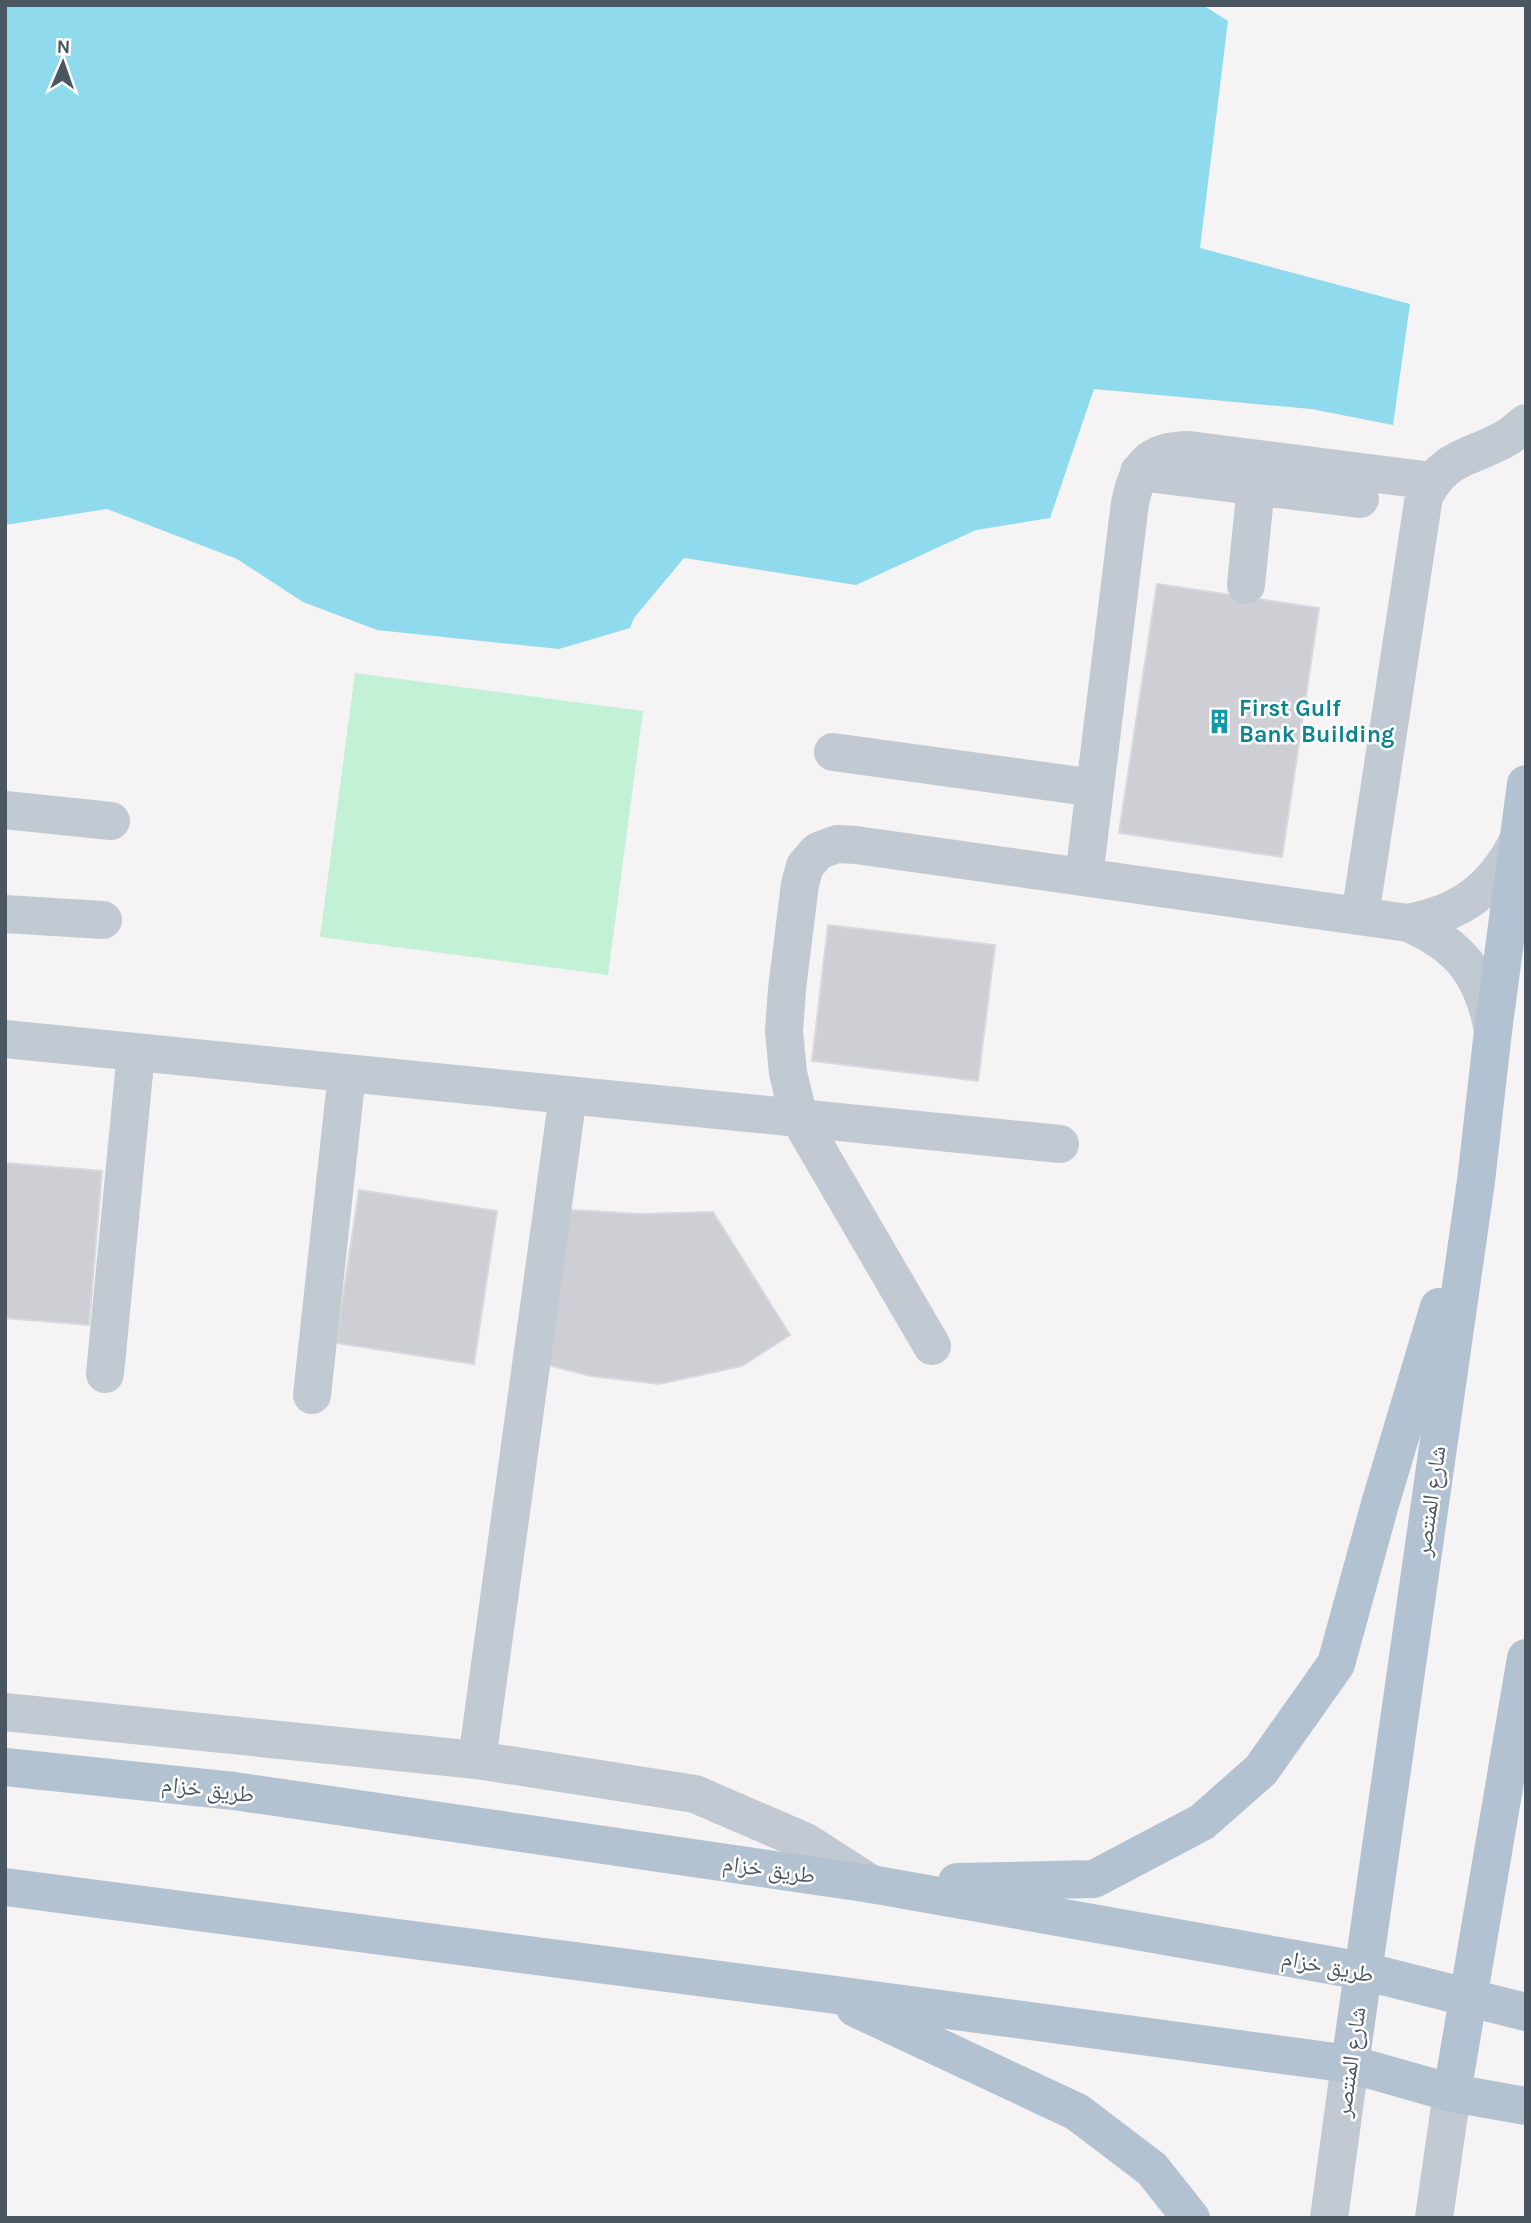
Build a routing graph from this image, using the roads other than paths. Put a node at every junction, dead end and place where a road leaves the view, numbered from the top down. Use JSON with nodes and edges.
{"nodes":[{"id":1,"x":1526,"y":423,"type":"edge"},
{"id":2,"x":1139,"y":472,"type":"junction"},
{"id":3,"x":1256,"y":486,"type":"junction"},
{"id":4,"x":1426,"y":494,"type":"junction"},
{"id":5,"x":1246,"y":585,"type":"dead end"},
{"id":6,"x":833,"y":752,"type":"dead end"},
{"id":7,"x":1526,"y":784,"type":"edge"},
{"id":8,"x":1095,"y":788,"type":"junction"},
{"id":9,"x":5,"y":810,"type":"edge"},
{"id":10,"x":111,"y":821,"type":"dead end"},
{"id":11,"x":1517,"y":841,"type":"junction"},
{"id":12,"x":1084,"y":877,"type":"junction"},
{"id":13,"x":5,"y":914,"type":"edge"},
{"id":14,"x":1360,"y":916,"type":"junction"},
{"id":15,"x":103,"y":920,"type":"dead end"},
{"id":16,"x":1408,"y":923,"type":"junction"},
{"id":17,"x":1493,"y":1031,"type":"junction"},
{"id":18,"x":5,"y":1039,"type":"edge"},
{"id":19,"x":136,"y":1052,"type":"junction"},
{"id":20,"x":346,"y":1073,"type":"junction"},
{"id":21,"x":568,"y":1095,"type":"junction"},
{"id":22,"x":799,"y":1118,"type":"junction"},
{"id":23,"x":1060,"y":1144,"type":"dead end"},
{"id":24,"x":1476,"y":1181,"type":"junction"},
{"id":25,"x":932,"y":1346,"type":"dead end"},
{"id":26,"x":106,"y":1374,"type":"dead end"},
{"id":27,"x":312,"y":1395,"type":"dead end"},
{"id":28,"x":1526,"y":1658,"type":"edge"},
{"id":29,"x":5,"y":1712,"type":"edge"},
{"id":30,"x":477,"y":1760,"type":"junction"},
{"id":31,"x":5,"y":1767,"type":"edge"},
{"id":32,"x":871,"y":1884,"type":"junction"},
{"id":33,"x":7,"y":1888,"type":"edge"},
{"id":34,"x":1363,"y":1971,"type":"junction"},
{"id":35,"x":821,"y":1993,"type":"junction"},
{"id":36,"x":1468,"y":1998,"type":"junction"},
{"id":37,"x":1526,"y":2012,"type":"edge"},
{"id":38,"x":1350,"y":2064,"type":"junction"},
{"id":39,"x":1452,"y":2093,"type":"junction"},
{"id":40,"x":1526,"y":2106,"type":"edge"},
{"id":41,"x":1191,"y":2218,"type":"edge"},
{"id":42,"x":1329,"y":2218,"type":"edge"},
{"id":43,"x":1434,"y":2218,"type":"edge"}],
"edges":[{"from":1,"to":4,"type":"street"},
{"from":2,"to":3,"type":"street"},
{"from":2,"to":4,"type":"street"},
{"from":2,"to":8,"type":"street"},
{"from":3,"to":4,"type":"street"},
{"from":3,"to":5,"type":"street"},
{"from":4,"to":14,"type":"street"},
{"from":6,"to":8,"type":"street"},
{"from":7,"to":11,"type":"main road","name":"شارع المنتصر"},
{"from":8,"to":12,"type":"street"},
{"from":9,"to":10,"type":"street"},
{"from":11,"to":16,"type":"street"},
{"from":11,"to":17,"type":"main road","name":"شارع المنتصر"},
{"from":12,"to":14,"type":"street"},
{"from":12,"to":22,"type":"street"},
{"from":13,"to":15,"type":"street"},
{"from":14,"to":16,"type":"street"},
{"from":16,"to":17,"type":"street"},
{"from":17,"to":24,"type":"main road","name":"شارع المنتصر"},
{"from":18,"to":19,"type":"street"},
{"from":19,"to":20,"type":"street"},
{"from":19,"to":26,"type":"street"},
{"from":20,"to":21,"type":"street"},
{"from":20,"to":27,"type":"street"},
{"from":21,"to":22,"type":"street"},
{"from":21,"to":30,"type":"street"},
{"from":22,"to":23,"type":"street"},
{"from":22,"to":25,"type":"street"},
{"from":24,"to":32,"type":"main road"},
{"from":24,"to":34,"type":"main road","name":"شارع المنتصر"},
{"from":28,"to":36,"type":"main road"},
{"from":29,"to":30,"type":"street"},
{"from":30,"to":32,"type":"street"},
{"from":31,"to":32,"type":"main road","name":"طريق خزام"},
{"from":32,"to":34,"type":"main road","name":"طريق خزام"},
{"from":33,"to":35,"type":"main road"},
{"from":34,"to":36,"type":"main road","name":"طريق خزام"},
{"from":34,"to":38,"type":"main road","name":"شارع المنتصر"},
{"from":35,"to":38,"type":"main road"},
{"from":35,"to":41,"type":"main road"},
{"from":36,"to":37,"type":"main road","name":"طريق خزام"},
{"from":36,"to":39,"type":"main road"},
{"from":38,"to":39,"type":"main road"},
{"from":38,"to":42,"type":"street","name":"شارع المنتصر"},
{"from":39,"to":40,"type":"main road"},
{"from":39,"to":43,"type":"street"}]}
